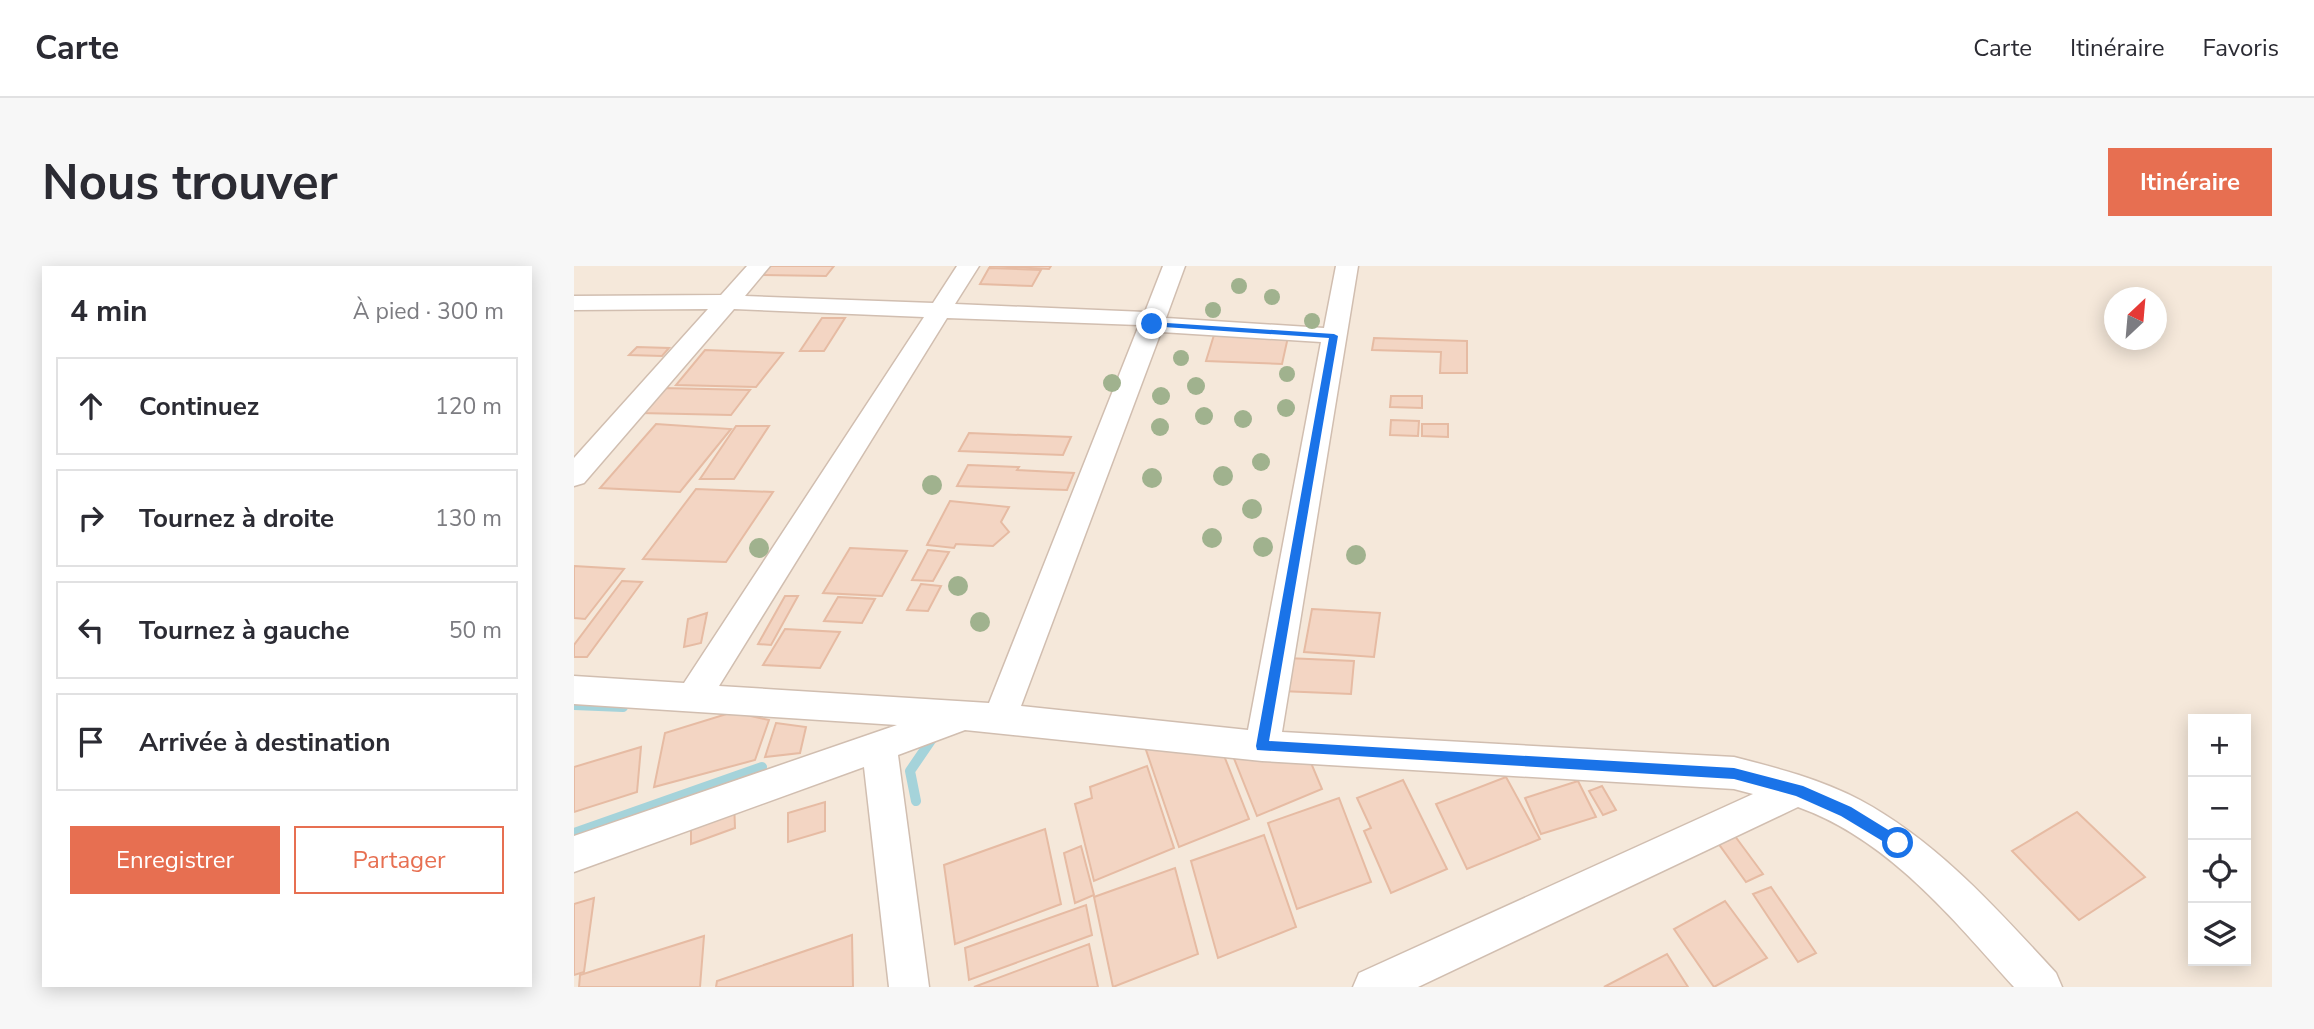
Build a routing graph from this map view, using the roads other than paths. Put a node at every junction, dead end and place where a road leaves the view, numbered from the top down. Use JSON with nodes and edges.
{"nodes":[{"id":1,"x":760,"y":266,"type":"edge"},
{"id":2,"x":968,"y":266,"type":"edge"},
{"id":3,"x":1174,"y":266,"type":"edge"},
{"id":4,"x":1346,"y":266,"type":"edge"},
{"id":5,"x":728,"y":302,"type":"junction"},
{"id":6,"x":574,"y":303,"type":"edge"},
{"id":7,"x":940,"y":308,"type":"junction"},
{"id":8,"x":1153,"y":322,"type":"junction"},
{"id":9,"x":1334,"y":336,"type":"junction"},
{"id":10,"x":574,"y":476,"type":"edge"},
{"id":11,"x":574,"y":690,"type":"edge"},
{"id":12,"x":693,"y":698,"type":"junction"},
{"id":13,"x":984,"y":717,"type":"junction"},
{"id":14,"x":879,"y":745,"type":"junction"},
{"id":15,"x":1262,"y":746,"type":"junction"},
{"id":16,"x":1798,"y":790,"type":"junction"},
{"id":17,"x":574,"y":855,"type":"edge"},
{"id":18,"x":909,"y":987,"type":"edge"},
{"id":19,"x":1373,"y":987,"type":"edge"},
{"id":20,"x":2042,"y":987,"type":"edge"}],
"edges":[{"from":1,"to":5,"type":"street"},
{"from":2,"to":7,"type":"street"},
{"from":3,"to":8,"type":"street"},
{"from":4,"to":9,"type":"street"},
{"from":5,"to":6,"type":"street"},
{"from":5,"to":7,"type":"street"},
{"from":5,"to":10,"type":"street"},
{"from":7,"to":8,"type":"street"},
{"from":7,"to":12,"type":"street"},
{"from":8,"to":9,"type":"street"},
{"from":8,"to":13,"type":"street"},
{"from":9,"to":15,"type":"street"},
{"from":11,"to":12,"type":"street"},
{"from":12,"to":13,"type":"street"},
{"from":13,"to":14,"type":"street"},
{"from":13,"to":15,"type":"street"},
{"from":14,"to":17,"type":"street"},
{"from":14,"to":18,"type":"street"},
{"from":15,"to":16,"type":"street"},
{"from":16,"to":19,"type":"street"},
{"from":16,"to":20,"type":"street"}]}
